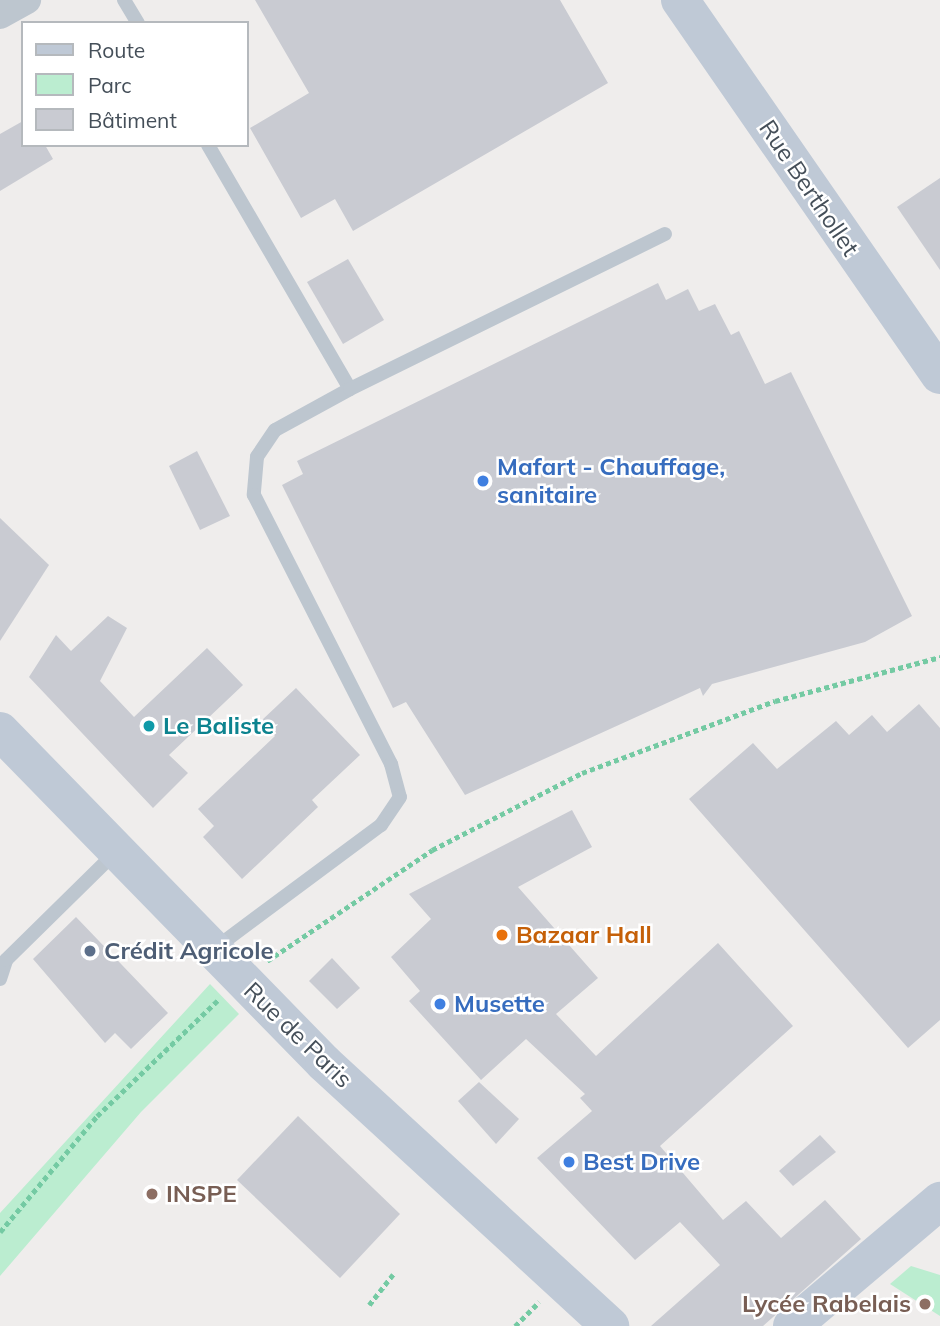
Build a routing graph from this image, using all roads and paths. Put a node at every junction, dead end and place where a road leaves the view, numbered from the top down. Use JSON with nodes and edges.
{"nodes":[{"id":1,"x":27,"y":0,"type":"edge"},
{"id":2,"x":124,"y":0,"type":"edge"},
{"id":3,"x":680,"y":0,"type":"edge"},
{"id":4,"x":0,"y":16,"type":"edge"},
{"id":5,"x":137,"y":21,"type":"edge"},
{"id":6,"x":209,"y":147,"type":"edge"},
{"id":7,"x":665,"y":234,"type":"dead end"},
{"id":8,"x":940,"y":375,"type":"edge"},
{"id":9,"x":350,"y":389,"type":"junction"},
{"id":10,"x":940,"y":657,"type":"edge"},
{"id":11,"x":0,"y":732,"type":"edge"},
{"id":12,"x":117,"y":851,"type":"junction"},
{"id":13,"x":213,"y":950,"type":"junction"},
{"id":14,"x":0,"y":979,"type":"edge"},
{"id":15,"x":242,"y":980,"type":"junction"},
{"id":16,"x":940,"y":1201,"type":"edge"},
{"id":17,"x":0,"y":1232,"type":"edge"},
{"id":18,"x":393,"y":1274,"type":"dead end"},
{"id":19,"x":538,"y":1303,"type":"dead end"},
{"id":20,"x":369,"y":1305,"type":"dead end"},
{"id":21,"x":515,"y":1326,"type":"edge"},
{"id":22,"x":610,"y":1326,"type":"edge"},
{"id":23,"x":792,"y":1326,"type":"edge"}],
"edges":[{"from":1,"to":4,"type":"street"},
{"from":2,"to":5,"type":"lane"},
{"from":3,"to":8,"type":"main road","name":"Rue Berthollet"},
{"from":6,"to":9,"type":"lane"},
{"from":7,"to":9,"type":"lane"},
{"from":9,"to":13,"type":"lane"},
{"from":10,"to":15,"type":"path"},
{"from":11,"to":12,"type":"main road","name":"Rue de Paris"},
{"from":12,"to":13,"type":"main road","name":"Rue de Paris"},
{"from":12,"to":14,"type":"lane"},
{"from":13,"to":15,"type":"main road","name":"Rue de Paris"},
{"from":15,"to":17,"type":"path"},
{"from":15,"to":22,"type":"main road","name":"Rue de Paris"},
{"from":16,"to":23,"type":"main road"},
{"from":18,"to":20,"type":"path"},
{"from":19,"to":21,"type":"path"}]}
